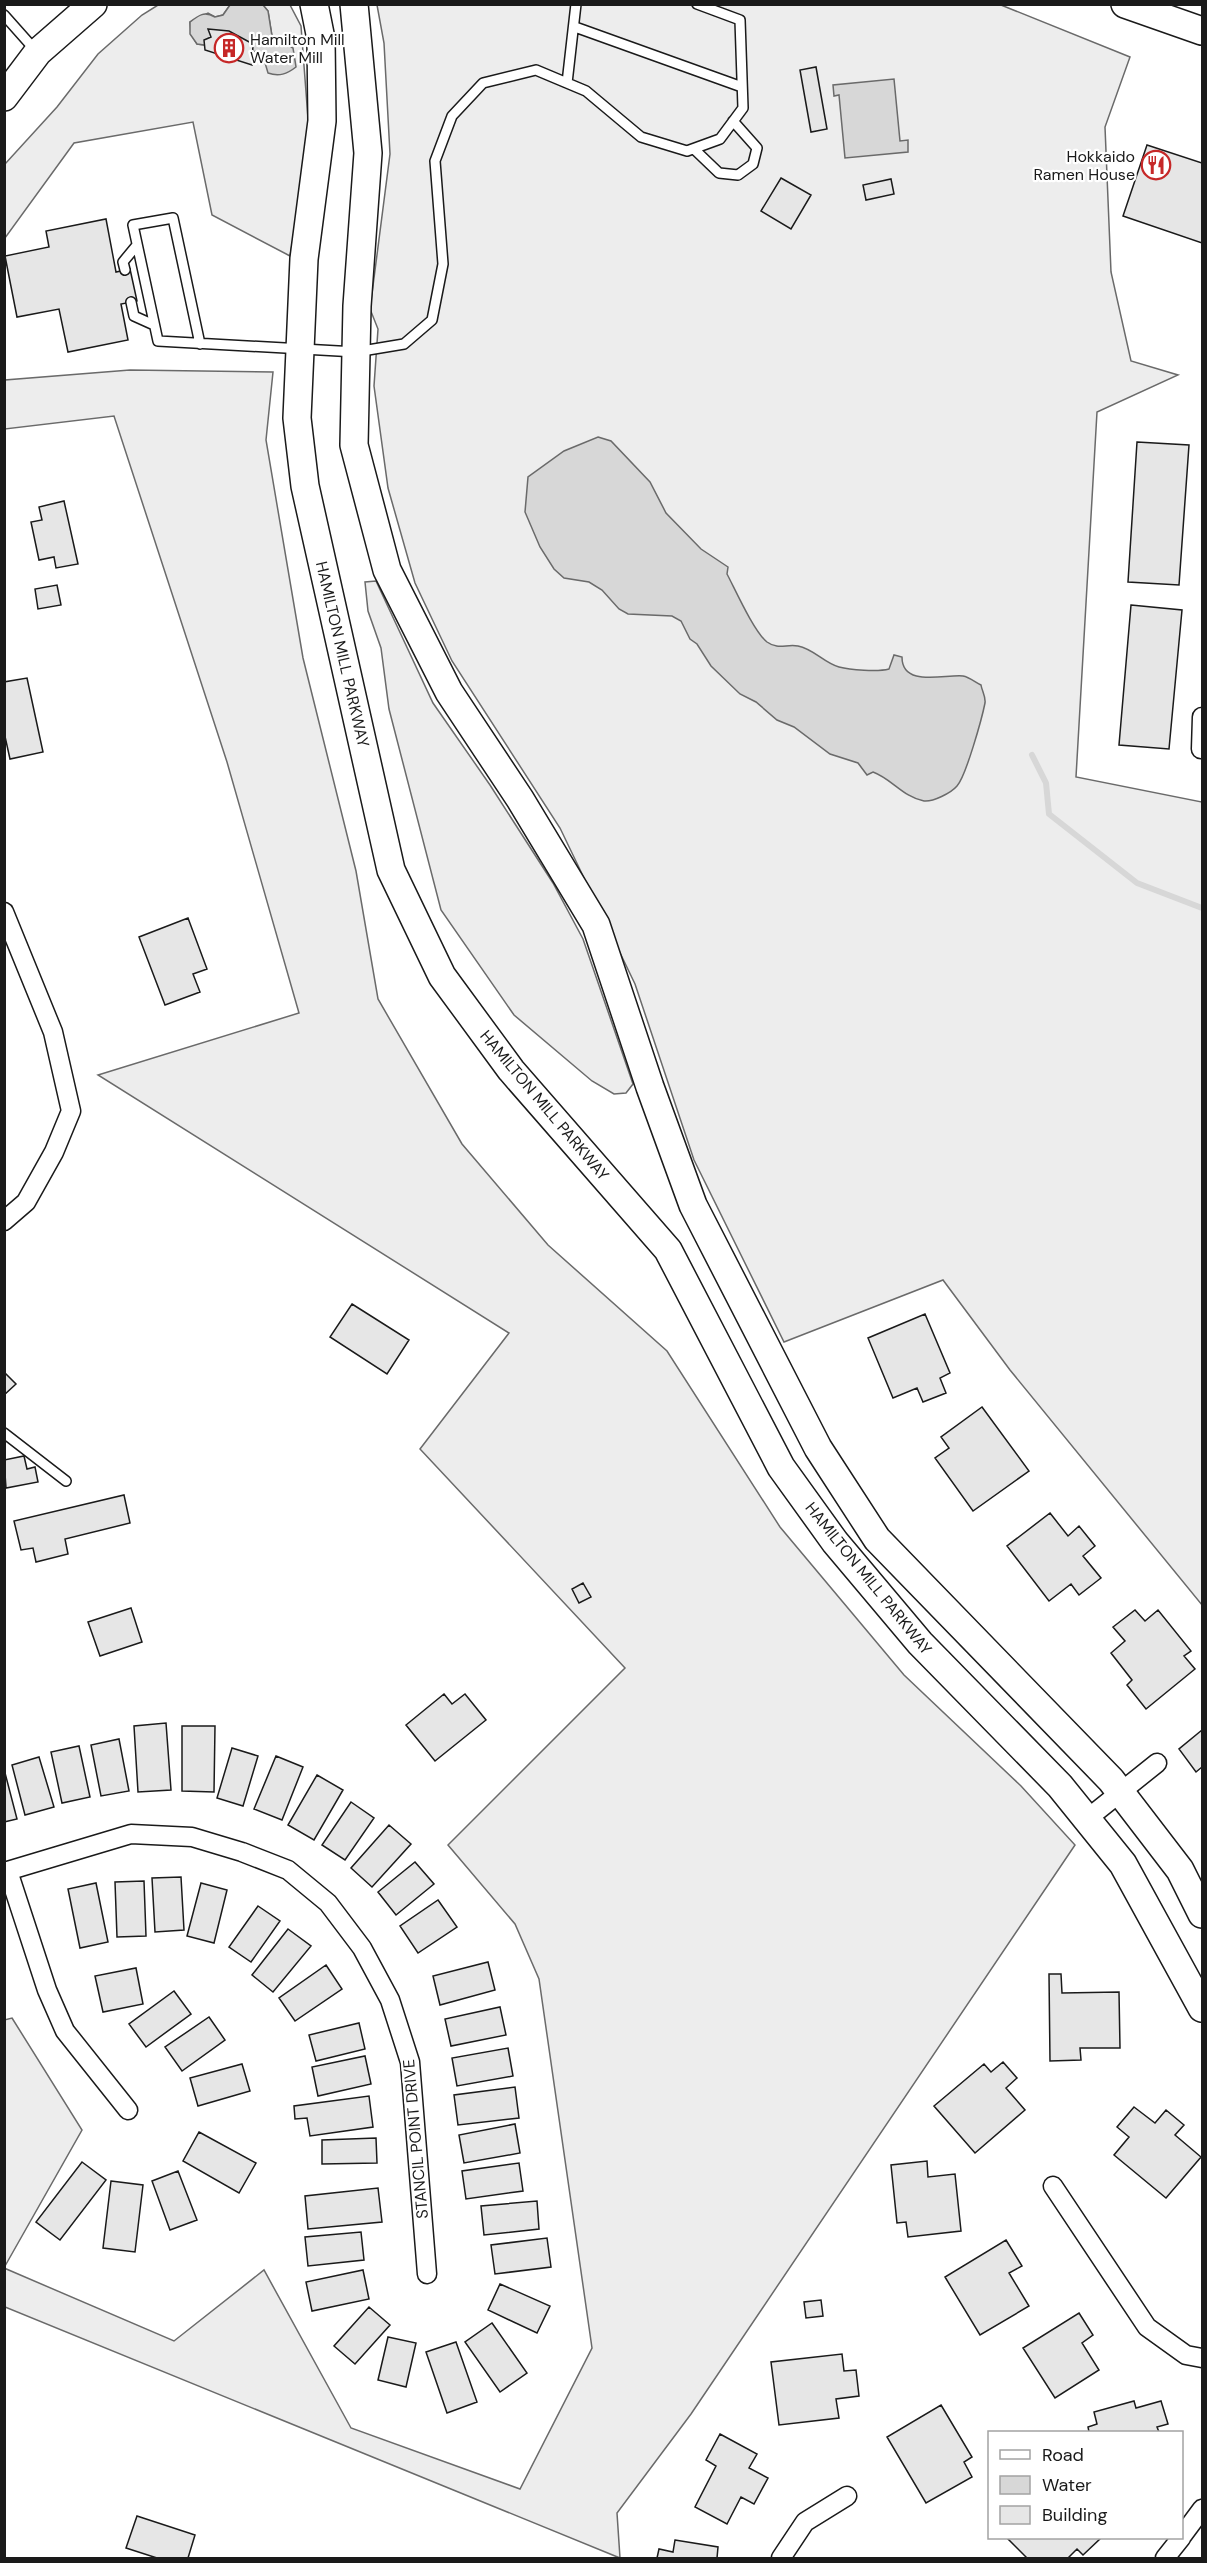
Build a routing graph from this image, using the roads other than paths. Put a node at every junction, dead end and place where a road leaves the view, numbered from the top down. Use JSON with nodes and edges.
{"nodes":[{"id":1,"x":93,"y":4,"type":"edge"},
{"id":2,"x":302,"y":4,"type":"edge"},
{"id":3,"x":314,"y":4,"type":"edge"},
{"id":4,"x":354,"y":4,"type":"edge"},
{"id":5,"x":576,"y":4,"type":"edge"},
{"id":6,"x":697,"y":4,"type":"edge"},
{"id":7,"x":1125,"y":4,"type":"edge"},
{"id":8,"x":4,"y":15,"type":"edge"},
{"id":9,"x":575,"y":27,"type":"junction"},
{"id":10,"x":1203,"y":31,"type":"edge"},
{"id":11,"x":321,"y":39,"type":"junction"},
{"id":12,"x":38,"y":52,"type":"junction"},
{"id":13,"x":567,"y":83,"type":"junction"},
{"id":14,"x":742,"y":87,"type":"junction"},
{"id":15,"x":4,"y":97,"type":"edge"},
{"id":16,"x":734,"y":121,"type":"junction"},
{"id":17,"x":694,"y":149,"type":"junction"},
{"id":18,"x":137,"y":245,"type":"junction"},
{"id":19,"x":125,"y":270,"type":"dead end"},
{"id":20,"x":131,"y":302,"type":"dead end"},
{"id":21,"x":154,"y":325,"type":"junction"},
{"id":22,"x":200,"y":344,"type":"junction"},
{"id":23,"x":300,"y":351,"type":"junction"},
{"id":24,"x":356,"y":352,"type":"junction"},
{"id":25,"x":1203,"y":717,"type":"edge"},
{"id":26,"x":1201,"y":748,"type":"dead end"},
{"id":27,"x":4,"y":912,"type":"edge"},
{"id":28,"x":4,"y":1221,"type":"edge"},
{"id":29,"x":4,"y":1433,"type":"edge"},
{"id":30,"x":66,"y":1480,"type":"dead end"},
{"id":31,"x":1157,"y":1763,"type":"dead end"},
{"id":32,"x":1121,"y":1793,"type":"junction"},
{"id":33,"x":1087,"y":1820,"type":"junction"},
{"id":34,"x":6,"y":1871,"type":"edge"},
{"id":35,"x":1203,"y":1914,"type":"edge"},
{"id":36,"x":1203,"y":2008,"type":"edge"},
{"id":37,"x":128,"y":2110,"type":"dead end"},
{"id":38,"x":1053,"y":2186,"type":"dead end"},
{"id":39,"x":427,"y":2274,"type":"dead end"},
{"id":40,"x":1203,"y":2358,"type":"edge"},
{"id":41,"x":848,"y":2496,"type":"dead end"},
{"id":42,"x":1203,"y":2509,"type":"edge"},
{"id":43,"x":1183,"y":2534,"type":"edge"},
{"id":44,"x":1180,"y":2539,"type":"edge"},
{"id":45,"x":781,"y":2559,"type":"edge"},
{"id":46,"x":1165,"y":2559,"type":"edge"}],
"edges":[{"from":1,"to":12,"type":"street"},
{"from":2,"to":11,"type":"street"},
{"from":3,"to":11,"type":"street","name":"HAMILTON MILL PARKWAY"},
{"from":4,"to":24,"type":"street","name":"HAMILTON MILL PARKWAY"},
{"from":5,"to":9,"type":"lane"},
{"from":6,"to":14,"type":"lane"},
{"from":7,"to":10,"type":"street"},
{"from":8,"to":12,"type":"lane"},
{"from":9,"to":13,"type":"lane"},
{"from":9,"to":14,"type":"lane"},
{"from":11,"to":23,"type":"street","name":"HAMILTON MILL PARKWAY"},
{"from":12,"to":15,"type":"street"},
{"from":13,"to":17,"type":"lane"},
{"from":13,"to":24,"type":"lane"},
{"from":14,"to":16,"type":"lane"},
{"from":16,"to":17,"type":"lane"},
{"from":16,"to":17,"type":"lane"},
{"from":18,"to":19,"type":"lane"},
{"from":18,"to":21,"type":"lane"},
{"from":18,"to":22,"type":"lane"},
{"from":20,"to":21,"type":"lane"},
{"from":21,"to":22,"type":"lane"},
{"from":22,"to":23,"type":"lane"},
{"from":23,"to":24,"type":"lane"},
{"from":23,"to":33,"type":"street","name":"HAMILTON MILL PARKWAY"},
{"from":24,"to":32,"type":"street","name":"HAMILTON MILL PARKWAY"},
{"from":25,"to":26,"type":"street"},
{"from":27,"to":28,"type":"street"},
{"from":29,"to":30,"type":"lane"},
{"from":31,"to":32,"type":"street"},
{"from":32,"to":33,"type":"street"},
{"from":32,"to":35,"type":"street","name":"HAMILTON MILL PARKWAY"},
{"from":33,"to":36,"type":"street","name":"HAMILTON MILL PARKWAY"},
{"from":34,"to":37,"type":"street"},
{"from":34,"to":39,"type":"street","name":"STANCIL POINT DRIVE"},
{"from":38,"to":40,"type":"street"},
{"from":41,"to":45,"type":"street"},
{"from":42,"to":43,"type":"street"},
{"from":44,"to":46,"type":"street"}]}
